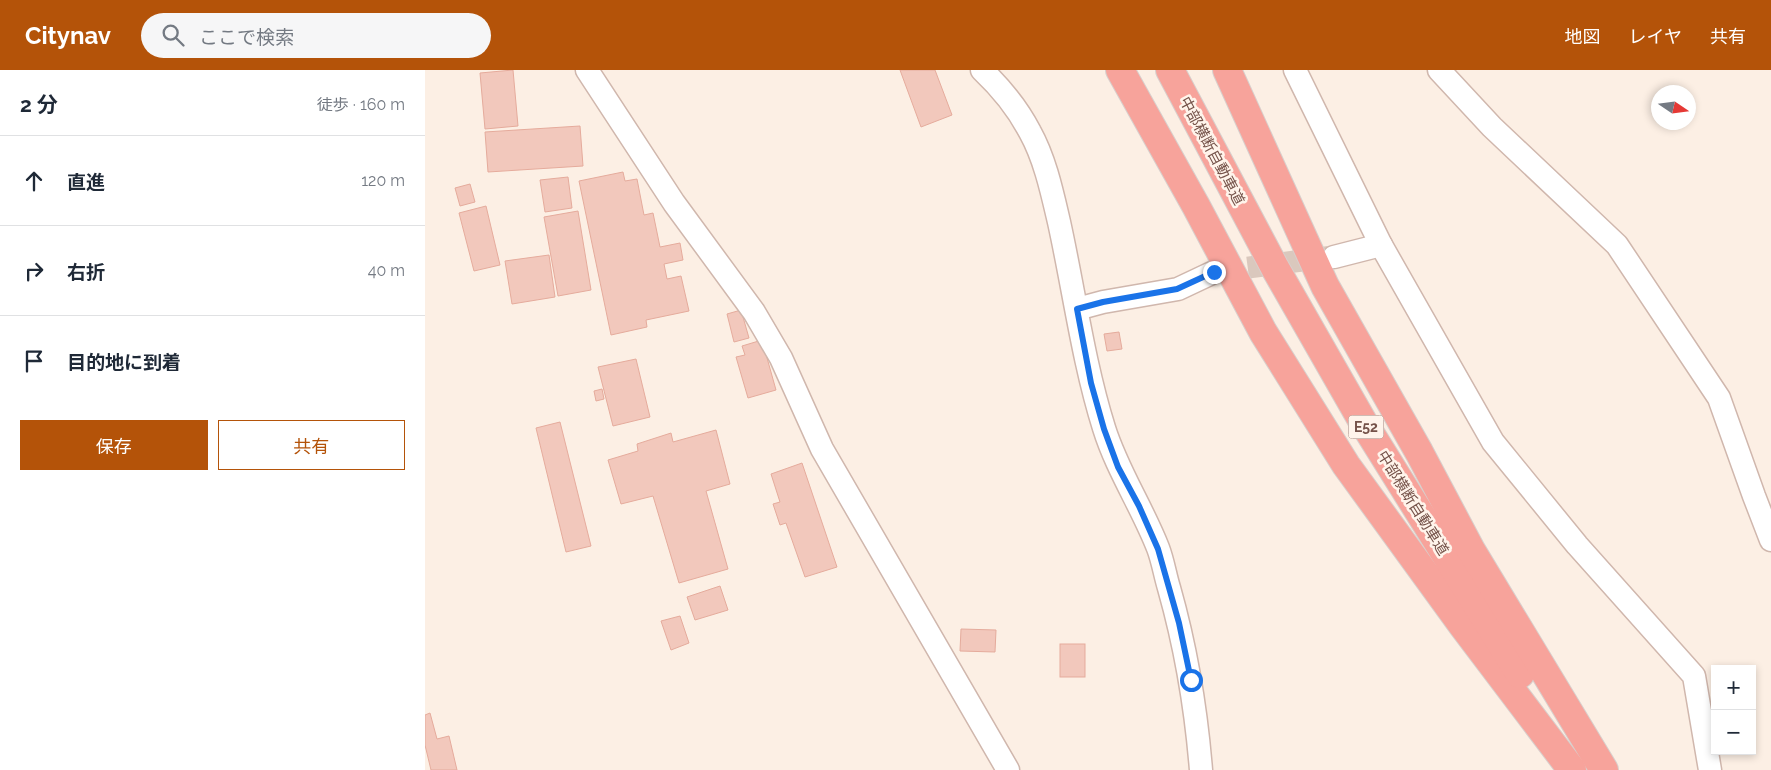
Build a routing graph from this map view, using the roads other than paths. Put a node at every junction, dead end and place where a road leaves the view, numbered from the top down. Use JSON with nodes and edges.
{"nodes":[{"id":1,"x":587,"y":70,"type":"edge"},
{"id":2,"x":982,"y":70,"type":"edge"},
{"id":3,"x":1121,"y":70,"type":"edge"},
{"id":4,"x":1170,"y":70,"type":"edge"},
{"id":5,"x":1227,"y":70,"type":"edge"},
{"id":6,"x":1295,"y":70,"type":"edge"},
{"id":7,"x":1439,"y":70,"type":"edge"},
{"id":8,"x":1381,"y":245,"type":"junction"},
{"id":9,"x":1335,"y":257,"type":"tunnel mouth"},
{"id":10,"x":1214,"y":272,"type":"tunnel mouth"},
{"id":11,"x":1077,"y":309,"type":"junction"},
{"id":12,"x":1771,"y":540,"type":"edge"},
{"id":13,"x":1008,"y":770,"type":"edge"},
{"id":14,"x":1201,"y":770,"type":"edge"},
{"id":15,"x":1572,"y":770,"type":"edge"},
{"id":16,"x":1583,"y":770,"type":"edge"},
{"id":17,"x":1604,"y":770,"type":"edge"},
{"id":18,"x":1710,"y":770,"type":"edge"}],
"edges":[{"from":1,"to":13,"type":"street"},
{"from":2,"to":11,"type":"street"},
{"from":3,"to":15,"type":"highway"},
{"from":4,"to":16,"type":"highway","name":"中部横断自動車道","number":"E52"},
{"from":5,"to":17,"type":"highway"},
{"from":6,"to":8,"type":"street"},
{"from":7,"to":12,"type":"street"},
{"from":8,"to":9,"type":"street"},
{"from":8,"to":18,"type":"street"},
{"from":10,"to":11,"type":"street"},
{"from":11,"to":14,"type":"street"}]}
